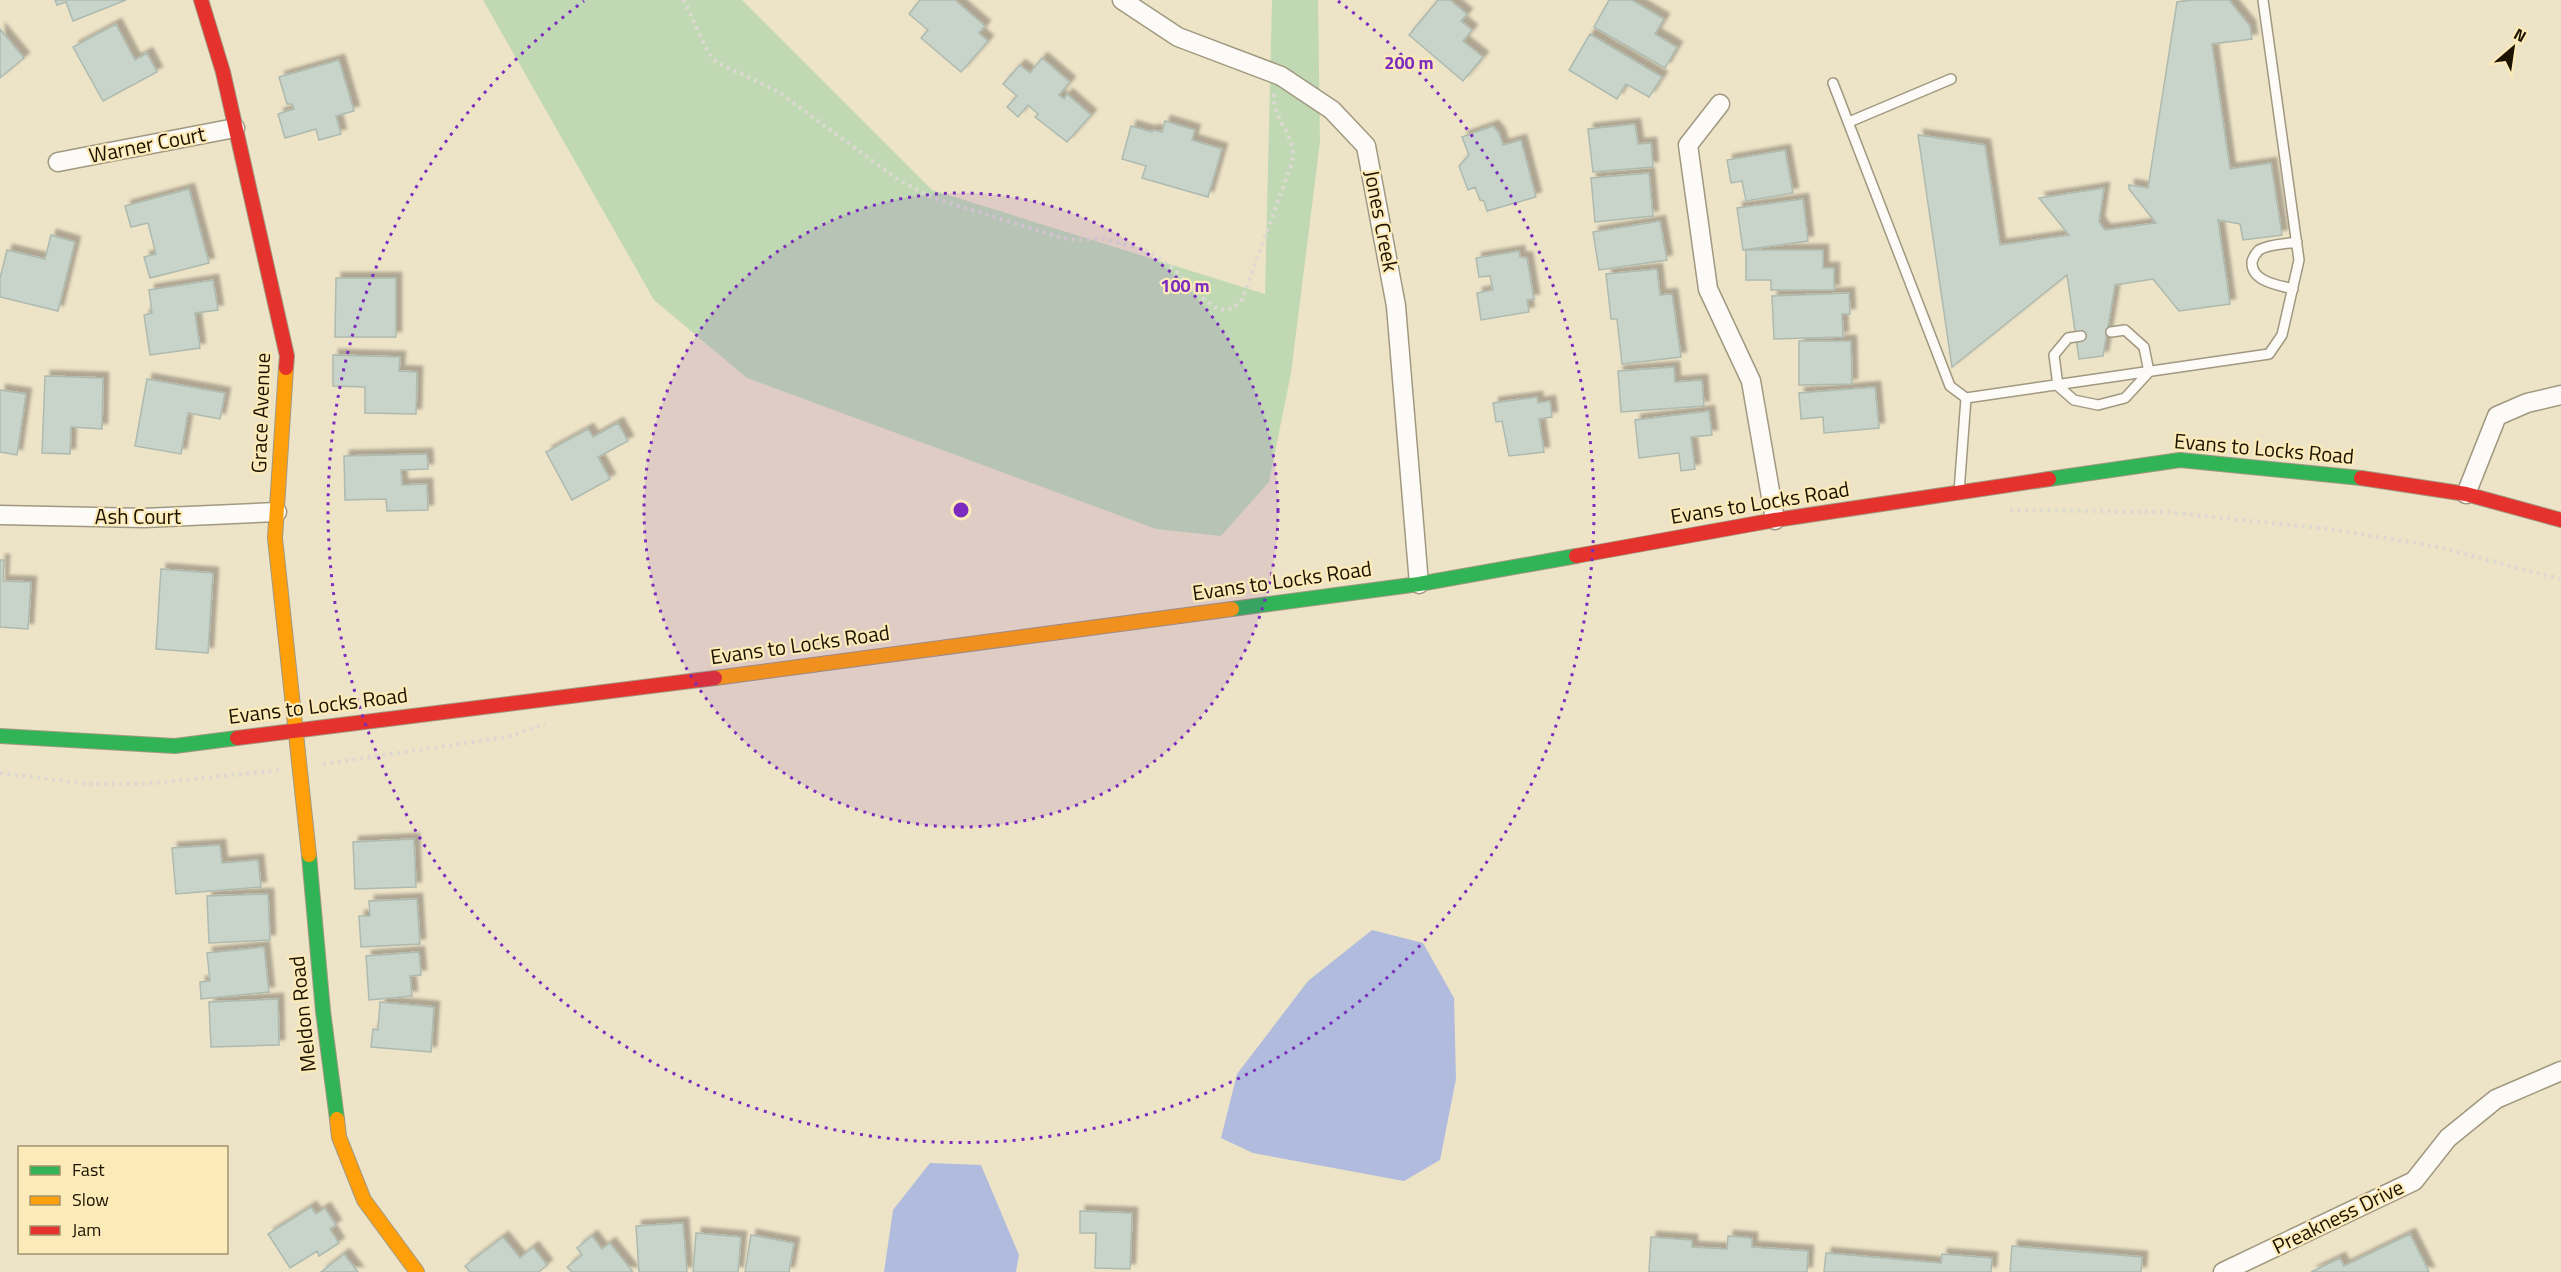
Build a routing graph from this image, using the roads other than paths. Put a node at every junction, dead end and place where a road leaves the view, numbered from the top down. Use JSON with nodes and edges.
{"nodes":[{"id":1,"x":201,"y":0,"type":"edge"},
{"id":2,"x":1122,"y":0,"type":"edge"},
{"id":3,"x":2263,"y":0,"type":"edge"},
{"id":4,"x":1951,"y":79,"type":"dead end"},
{"id":5,"x":1833,"y":83,"type":"dead end"},
{"id":6,"x":1720,"y":104,"type":"dead end"},
{"id":7,"x":1849,"y":122,"type":"junction"},
{"id":8,"x":235,"y":128,"type":"junction"},
{"id":9,"x":58,"y":162,"type":"dead end"},
{"id":10,"x":2297,"y":242,"type":"junction"},
{"id":11,"x":2293,"y":289,"type":"junction"},
{"id":12,"x":2111,"y":332,"type":"dead end"},
{"id":13,"x":2081,"y":336,"type":"dead end"},
{"id":14,"x":2149,"y":372,"type":"junction"},
{"id":15,"x":2058,"y":386,"type":"junction"},
{"id":16,"x":2561,"y":395,"type":"edge"},
{"id":17,"x":1966,"y":398,"type":"junction"},
{"id":18,"x":1959,"y":493,"type":"junction"},
{"id":19,"x":2466,"y":494,"type":"junction"},
{"id":20,"x":277,"y":512,"type":"junction"},
{"id":21,"x":0,"y":515,"type":"edge"},
{"id":22,"x":1775,"y":520,"type":"junction"},
{"id":23,"x":2561,"y":520,"type":"edge"},
{"id":24,"x":1419,"y":584,"type":"junction"},
{"id":25,"x":297,"y":729,"type":"junction"},
{"id":26,"x":0,"y":736,"type":"edge"},
{"id":27,"x":2561,"y":1071,"type":"edge"},
{"id":28,"x":417,"y":1272,"type":"edge"},
{"id":29,"x":2223,"y":1272,"type":"edge"}],
"edges":[{"from":1,"to":8,"type":"street","name":"Grace Avenue"},
{"from":2,"to":24,"type":"street","name":"Jones Creek"},
{"from":3,"to":10,"type":"lane"},
{"from":4,"to":7,"type":"lane"},
{"from":5,"to":7,"type":"lane"},
{"from":6,"to":22,"type":"street"},
{"from":7,"to":17,"type":"lane"},
{"from":8,"to":9,"type":"street","name":"Warner Court"},
{"from":8,"to":20,"type":"street","name":"Grace Avenue"},
{"from":10,"to":11,"type":"lane"},
{"from":10,"to":11,"type":"lane"},
{"from":11,"to":14,"type":"lane"},
{"from":12,"to":14,"type":"lane"},
{"from":13,"to":15,"type":"lane"},
{"from":14,"to":15,"type":"lane"},
{"from":14,"to":15,"type":"lane"},
{"from":15,"to":17,"type":"lane"},
{"from":16,"to":19,"type":"street"},
{"from":17,"to":18,"type":"lane"},
{"from":18,"to":19,"type":"street","name":"Evans to Locks Road"},
{"from":18,"to":22,"type":"street","name":"Evans to Locks Road"},
{"from":19,"to":23,"type":"street","name":"Evans to Locks Road"},
{"from":20,"to":21,"type":"street","name":"Ash Court"},
{"from":20,"to":25,"type":"street","name":"Grace Avenue"},
{"from":22,"to":24,"type":"street","name":"Evans to Locks Road"},
{"from":24,"to":25,"type":"street","name":"Evans to Locks Road"},
{"from":25,"to":26,"type":"street","name":"Evans to Locks Road"},
{"from":25,"to":28,"type":"street","name":"Meldon Road"},
{"from":27,"to":29,"type":"street","name":"Preakness Drive"}]}
